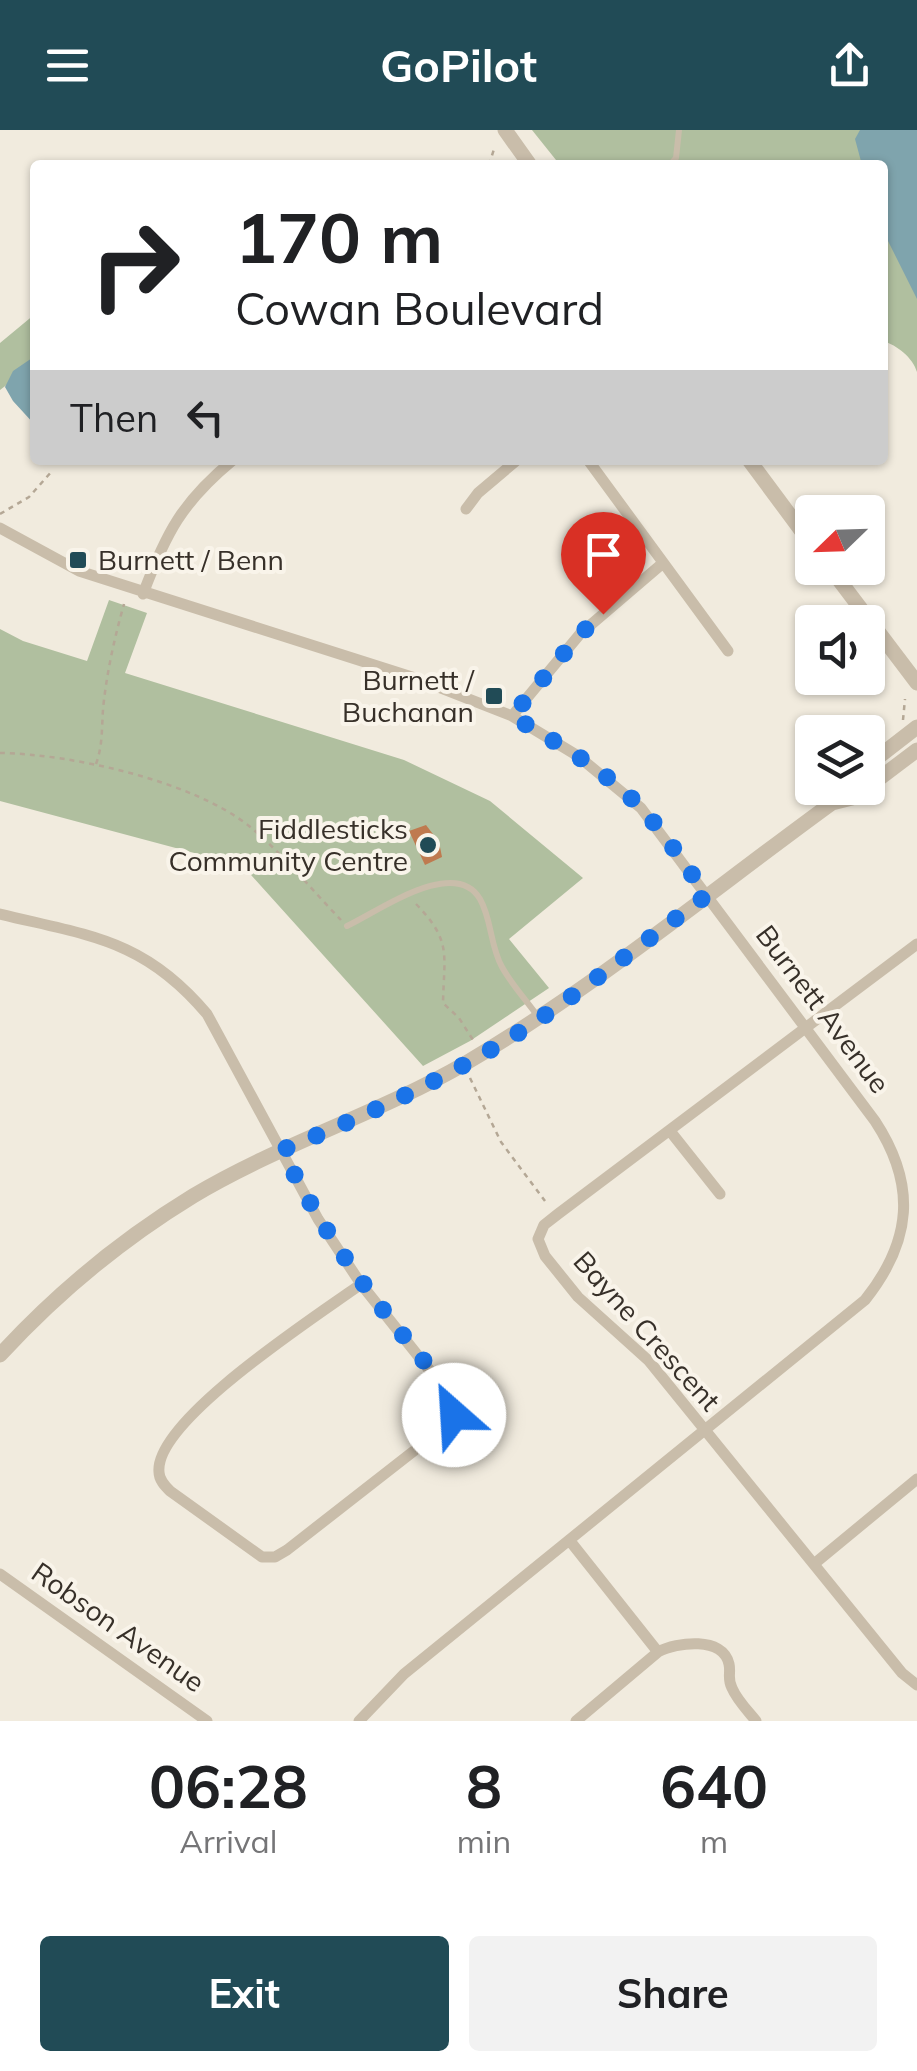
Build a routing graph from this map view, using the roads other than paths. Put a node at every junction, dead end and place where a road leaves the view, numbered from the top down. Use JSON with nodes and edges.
{"nodes":[{"id":1,"x":505,"y":130,"type":"edge"},
{"id":2,"x":679,"y":130,"type":"edge"},
{"id":3,"x":526,"y":160,"type":"edge"},
{"id":4,"x":674,"y":160,"type":"edge"},
{"id":5,"x":229,"y":465,"type":"edge"},
{"id":6,"x":510,"y":465,"type":"edge"},
{"id":7,"x":592,"y":465,"type":"edge"},
{"id":8,"x":753,"y":465,"type":"edge"},
{"id":9,"x":466,"y":509,"type":"dead end"},
{"id":10,"x":795,"y":521,"type":"edge"},
{"id":11,"x":0,"y":528,"type":"edge"},
{"id":12,"x":662,"y":563,"type":"junction"},
{"id":13,"x":843,"y":585,"type":"edge"},
{"id":14,"x":143,"y":594,"type":"junction"},
{"id":15,"x":728,"y":651,"type":"dead end"},
{"id":16,"x":917,"y":684,"type":"edge"},
{"id":17,"x":512,"y":716,"type":"junction"},
{"id":18,"x":910,"y":724,"type":"edge"},
{"id":19,"x":885,"y":748,"type":"edge"},
{"id":20,"x":917,"y":750,"type":"edge"},
{"id":21,"x":885,"y":774,"type":"edge"},
{"id":22,"x":829,"y":805,"type":"edge"},
{"id":23,"x":707,"y":895,"type":"junction"},
{"id":24,"x":0,"y":914,"type":"edge"},
{"id":25,"x":347,"y":926,"type":"road end"},
{"id":26,"x":917,"y":944,"type":"edge"},
{"id":27,"x":540,"y":1018,"type":"junction"},
{"id":28,"x":806,"y":1029,"type":"junction"},
{"id":29,"x":670,"y":1131,"type":"junction"},
{"id":30,"x":282,"y":1150,"type":"junction"},
{"id":31,"x":720,"y":1194,"type":"dead end"},
{"id":32,"x":911,"y":1214,"type":"edge"},
{"id":33,"x":361,"y":1284,"type":"junction"},
{"id":34,"x":0,"y":1356,"type":"edge"},
{"id":35,"x":706,"y":1432,"type":"junction"},
{"id":36,"x":917,"y":1479,"type":"edge"},
{"id":37,"x":570,"y":1541,"type":"junction"},
{"id":38,"x":814,"y":1564,"type":"junction"},
{"id":39,"x":0,"y":1574,"type":"edge"},
{"id":40,"x":658,"y":1652,"type":"junction"},
{"id":41,"x":917,"y":1685,"type":"edge"},
{"id":42,"x":207,"y":1721,"type":"edge"},
{"id":43,"x":358,"y":1721,"type":"edge"},
{"id":44,"x":576,"y":1721,"type":"edge"},
{"id":45,"x":756,"y":1721,"type":"edge"}],
"edges":[{"from":1,"to":3,"type":"street"},
{"from":2,"to":4,"type":"lane"},
{"from":5,"to":14,"type":"street"},
{"from":6,"to":9,"type":"street"},
{"from":7,"to":12,"type":"street"},
{"from":8,"to":10,"type":"street"},
{"from":11,"to":14,"type":"street","name":"Burnett Avenue"},
{"from":12,"to":15,"type":"street"},
{"from":12,"to":17,"type":"street"},
{"from":13,"to":16,"type":"street"},
{"from":14,"to":17,"type":"street","name":"Burnett Avenue"},
{"from":17,"to":23,"type":"street","name":"Burnett Avenue"},
{"from":18,"to":19,"type":"street"},
{"from":20,"to":21,"type":"street"},
{"from":22,"to":23,"type":"street"},
{"from":23,"to":27,"type":"street"},
{"from":23,"to":28,"type":"street","name":"Burnett Avenue"},
{"from":24,"to":30,"type":"street"},
{"from":25,"to":27,"type":"lane"},
{"from":26,"to":28,"type":"street","name":"Bayne Crescent"},
{"from":27,"to":30,"type":"street"},
{"from":28,"to":29,"type":"street","name":"Bayne Crescent"},
{"from":28,"to":32,"type":"street","name":"Burnett Avenue"},
{"from":29,"to":31,"type":"street"},
{"from":29,"to":35,"type":"street","name":"Bayne Crescent"},
{"from":30,"to":33,"type":"street"},
{"from":30,"to":34,"type":"street"},
{"from":32,"to":35,"type":"street","name":"Burnett Avenue"},
{"from":33,"to":33,"type":"street"},
{"from":35,"to":37,"type":"street","name":"Burnett Avenue"},
{"from":35,"to":38,"type":"street","name":"Bayne Crescent"},
{"from":36,"to":38,"type":"street"},
{"from":37,"to":40,"type":"street"},
{"from":37,"to":43,"type":"street","name":"Burnett Avenue"},
{"from":38,"to":41,"type":"street","name":"Bayne Crescent"},
{"from":39,"to":42,"type":"street","name":"Robson Avenue"},
{"from":40,"to":44,"type":"street"},
{"from":40,"to":45,"type":"street"}]}
